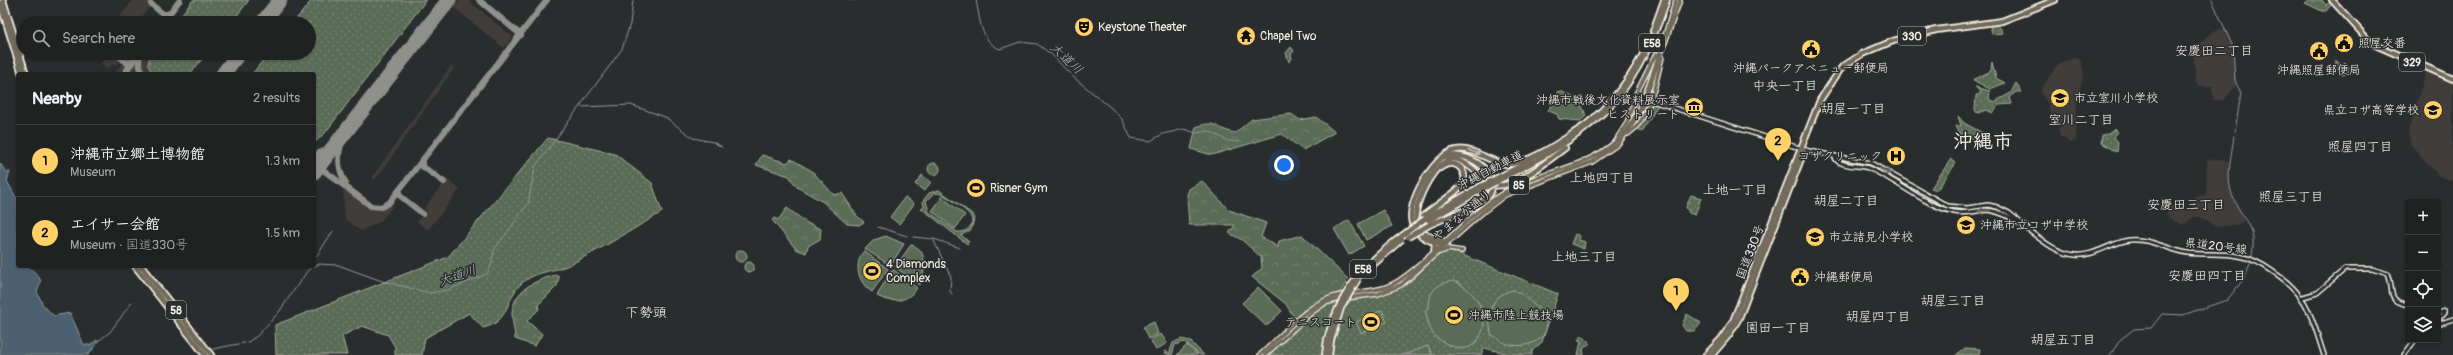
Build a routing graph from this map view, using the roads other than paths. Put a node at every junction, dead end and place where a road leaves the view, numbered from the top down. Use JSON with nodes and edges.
{"nodes":[{"id":1,"x":3,"y":0,"type":"edge"},
{"id":2,"x":1664,"y":0,"type":"edge"},
{"id":3,"x":1667,"y":0,"type":"edge"},
{"id":4,"x":1676,"y":0,"type":"edge"},
{"id":5,"x":1680,"y":0,"type":"edge"},
{"id":6,"x":2055,"y":0,"type":"edge"},
{"id":7,"x":2332,"y":0,"type":"edge"},
{"id":8,"x":0,"y":4,"type":"edge"},
{"id":9,"x":16,"y":42,"type":"edge"},
{"id":10,"x":1663,"y":44,"type":"junction"},
{"id":11,"x":16,"y":55,"type":"edge"},
{"id":12,"x":18,"y":60,"type":"edge"},
{"id":13,"x":22,"y":60,"type":"edge"},
{"id":14,"x":21,"y":72,"type":"edge"},
{"id":15,"x":25,"y":72,"type":"edge"},
{"id":16,"x":2453,"y":79,"type":"edge"},
{"id":17,"x":1628,"y":83,"type":"junction"},
{"id":18,"x":1620,"y":93,"type":"junction"},
{"id":19,"x":1638,"y":94,"type":"junction"},
{"id":20,"x":1650,"y":98,"type":"junction"},
{"id":21,"x":1593,"y":124,"type":"junction"},
{"id":22,"x":1583,"y":127,"type":"junction"},
{"id":23,"x":1625,"y":136,"type":"junction"},
{"id":24,"x":1803,"y":149,"type":"junction"},
{"id":25,"x":1605,"y":151,"type":"junction"},
{"id":26,"x":1835,"y":158,"type":"junction"},
{"id":27,"x":1435,"y":164,"type":"junction"},
{"id":28,"x":1432,"y":174,"type":"junction"},
{"id":29,"x":1493,"y":183,"type":"junction"},
{"id":30,"x":1426,"y":220,"type":"junction"},
{"id":31,"x":2031,"y":232,"type":"junction"},
{"id":32,"x":1432,"y":240,"type":"junction"},
{"id":33,"x":1444,"y":244,"type":"junction"},
{"id":34,"x":1436,"y":252,"type":"junction"},
{"id":35,"x":1462,"y":252,"type":"dead end"},
{"id":36,"x":1370,"y":266,"type":"junction"},
{"id":37,"x":137,"y":268,"type":"edge"},
{"id":38,"x":143,"y":268,"type":"edge"},
{"id":39,"x":2303,"y":297,"type":"junction"},
{"id":40,"x":2405,"y":304,"type":"edge"},
{"id":41,"x":2453,"y":319,"type":"edge"},
{"id":42,"x":2441,"y":323,"type":"edge"},
{"id":43,"x":1329,"y":340,"type":"junction"},
{"id":44,"x":2413,"y":343,"type":"edge"},
{"id":45,"x":206,"y":355,"type":"edge"},
{"id":46,"x":211,"y":355,"type":"edge"},
{"id":47,"x":1260,"y":355,"type":"edge"},
{"id":48,"x":1265,"y":355,"type":"edge"},
{"id":49,"x":1325,"y":355,"type":"edge"},
{"id":50,"x":1329,"y":355,"type":"edge"},
{"id":51,"x":1706,"y":355,"type":"edge"},
{"id":52,"x":1712,"y":355,"type":"edge"},
{"id":53,"x":2324,"y":355,"type":"edge"},
{"id":54,"x":2404,"y":355,"type":"edge"}],
"edges":[{"from":1,"to":9,"type":"highway"},
{"from":2,"to":17,"type":"highway","name":"沖縄自動車道","number":"E58"},
{"from":3,"to":17,"type":"highway","name":"沖縄自動車道","number":"E58"},
{"from":4,"to":10,"type":"main road","name":"やまなか通り","number":"85"},
{"from":5,"to":10,"type":"main road","name":"やまなか通り","number":"85"},
{"from":6,"to":24,"type":"highway","name":"国道330号","number":"330"},
{"from":7,"to":16,"type":"highway","number":"329"},
{"from":8,"to":11,"type":"highway"},
{"from":10,"to":19,"type":"main road"},
{"from":10,"to":20,"type":"main road"},
{"from":10,"to":23,"type":"main road","name":"やまなか通り","number":"85"},
{"from":10,"to":25,"type":"main road","name":"やまなか通り","number":"85"},
{"from":12,"to":14,"type":"highway"},
{"from":13,"to":15,"type":"highway"},
{"from":17,"to":18,"type":"highway","name":"沖縄自動車道"},
{"from":18,"to":21,"type":"highway","name":"沖縄自動車道"},
{"from":18,"to":22,"type":"highway","name":"沖縄自動車道"},
{"from":19,"to":20,"type":"main road","bridge":true},
{"from":19,"to":25,"type":"main road"},
{"from":20,"to":23,"type":"main road"},
{"from":20,"to":24,"type":"main road"},
{"from":21,"to":29,"type":"highway","name":"沖縄自動車道"},
{"from":21,"to":29,"type":"highway"},
{"from":27,"to":22,"type":"highway","one_way":true},
{"from":22,"to":29,"type":"highway","name":"沖縄自動車道"},
{"from":23,"to":33,"type":"main road","name":"やまなか通り","number":"85"},
{"from":24,"to":26,"type":"main road"},
{"from":24,"to":51,"type":"highway","name":"国道330号","number":"330"},
{"from":24,"to":52,"type":"highway","name":"国道330号","number":"330"},
{"from":25,"to":33,"type":"main road","name":"やまなか通り","number":"85"},
{"from":31,"to":26,"type":"main road","one_way":true},
{"from":26,"to":31,"type":"main road","one_way":true},
{"from":27,"to":30,"type":"highway"},
{"from":27,"to":32,"type":"highway"},
{"from":28,"to":29,"type":"highway"},
{"from":28,"to":30,"type":"highway"},
{"from":28,"to":33,"type":"highway"},
{"from":29,"to":30,"type":"highway","name":"沖縄自動車道","bridge":true},
{"from":30,"to":36,"type":"highway","name":"沖縄自動車道","number":"E58","bridge":true},
{"from":30,"to":36,"type":"highway","bridge":true},
{"from":30,"to":43,"type":"highway","name":"沖縄自動車道","number":"E58","bridge":true},
{"from":31,"to":39,"type":"main road","name":"県道20号線"},
{"from":32,"to":33,"type":"highway"},
{"from":32,"to":34,"type":"highway"},
{"from":33,"to":34,"type":"main road","name":"やまなか通り","number":"85"},
{"from":34,"to":35,"type":"main road"},
{"from":34,"to":47,"type":"main road","name":"やまなか通り","number":"85"},
{"from":34,"to":48,"type":"main road","name":"やまなか通り","number":"85"},
{"from":36,"to":43,"type":"highway","name":"沖縄自動車道","number":"E58","bridge":true},
{"from":37,"to":45,"type":"highway","number":"58"},
{"from":38,"to":46,"type":"highway","number":"58"},
{"from":39,"to":40,"type":"main road"},
{"from":39,"to":53,"type":"main road","name":"県道20号線"},
{"from":41,"to":42,"type":"main road"},
{"from":43,"to":49,"type":"highway","name":"沖縄自動車道","number":"E58"},
{"from":43,"to":50,"type":"highway","name":"沖縄自動車道","number":"E58"},
{"from":44,"to":54,"type":"main road"}]}
